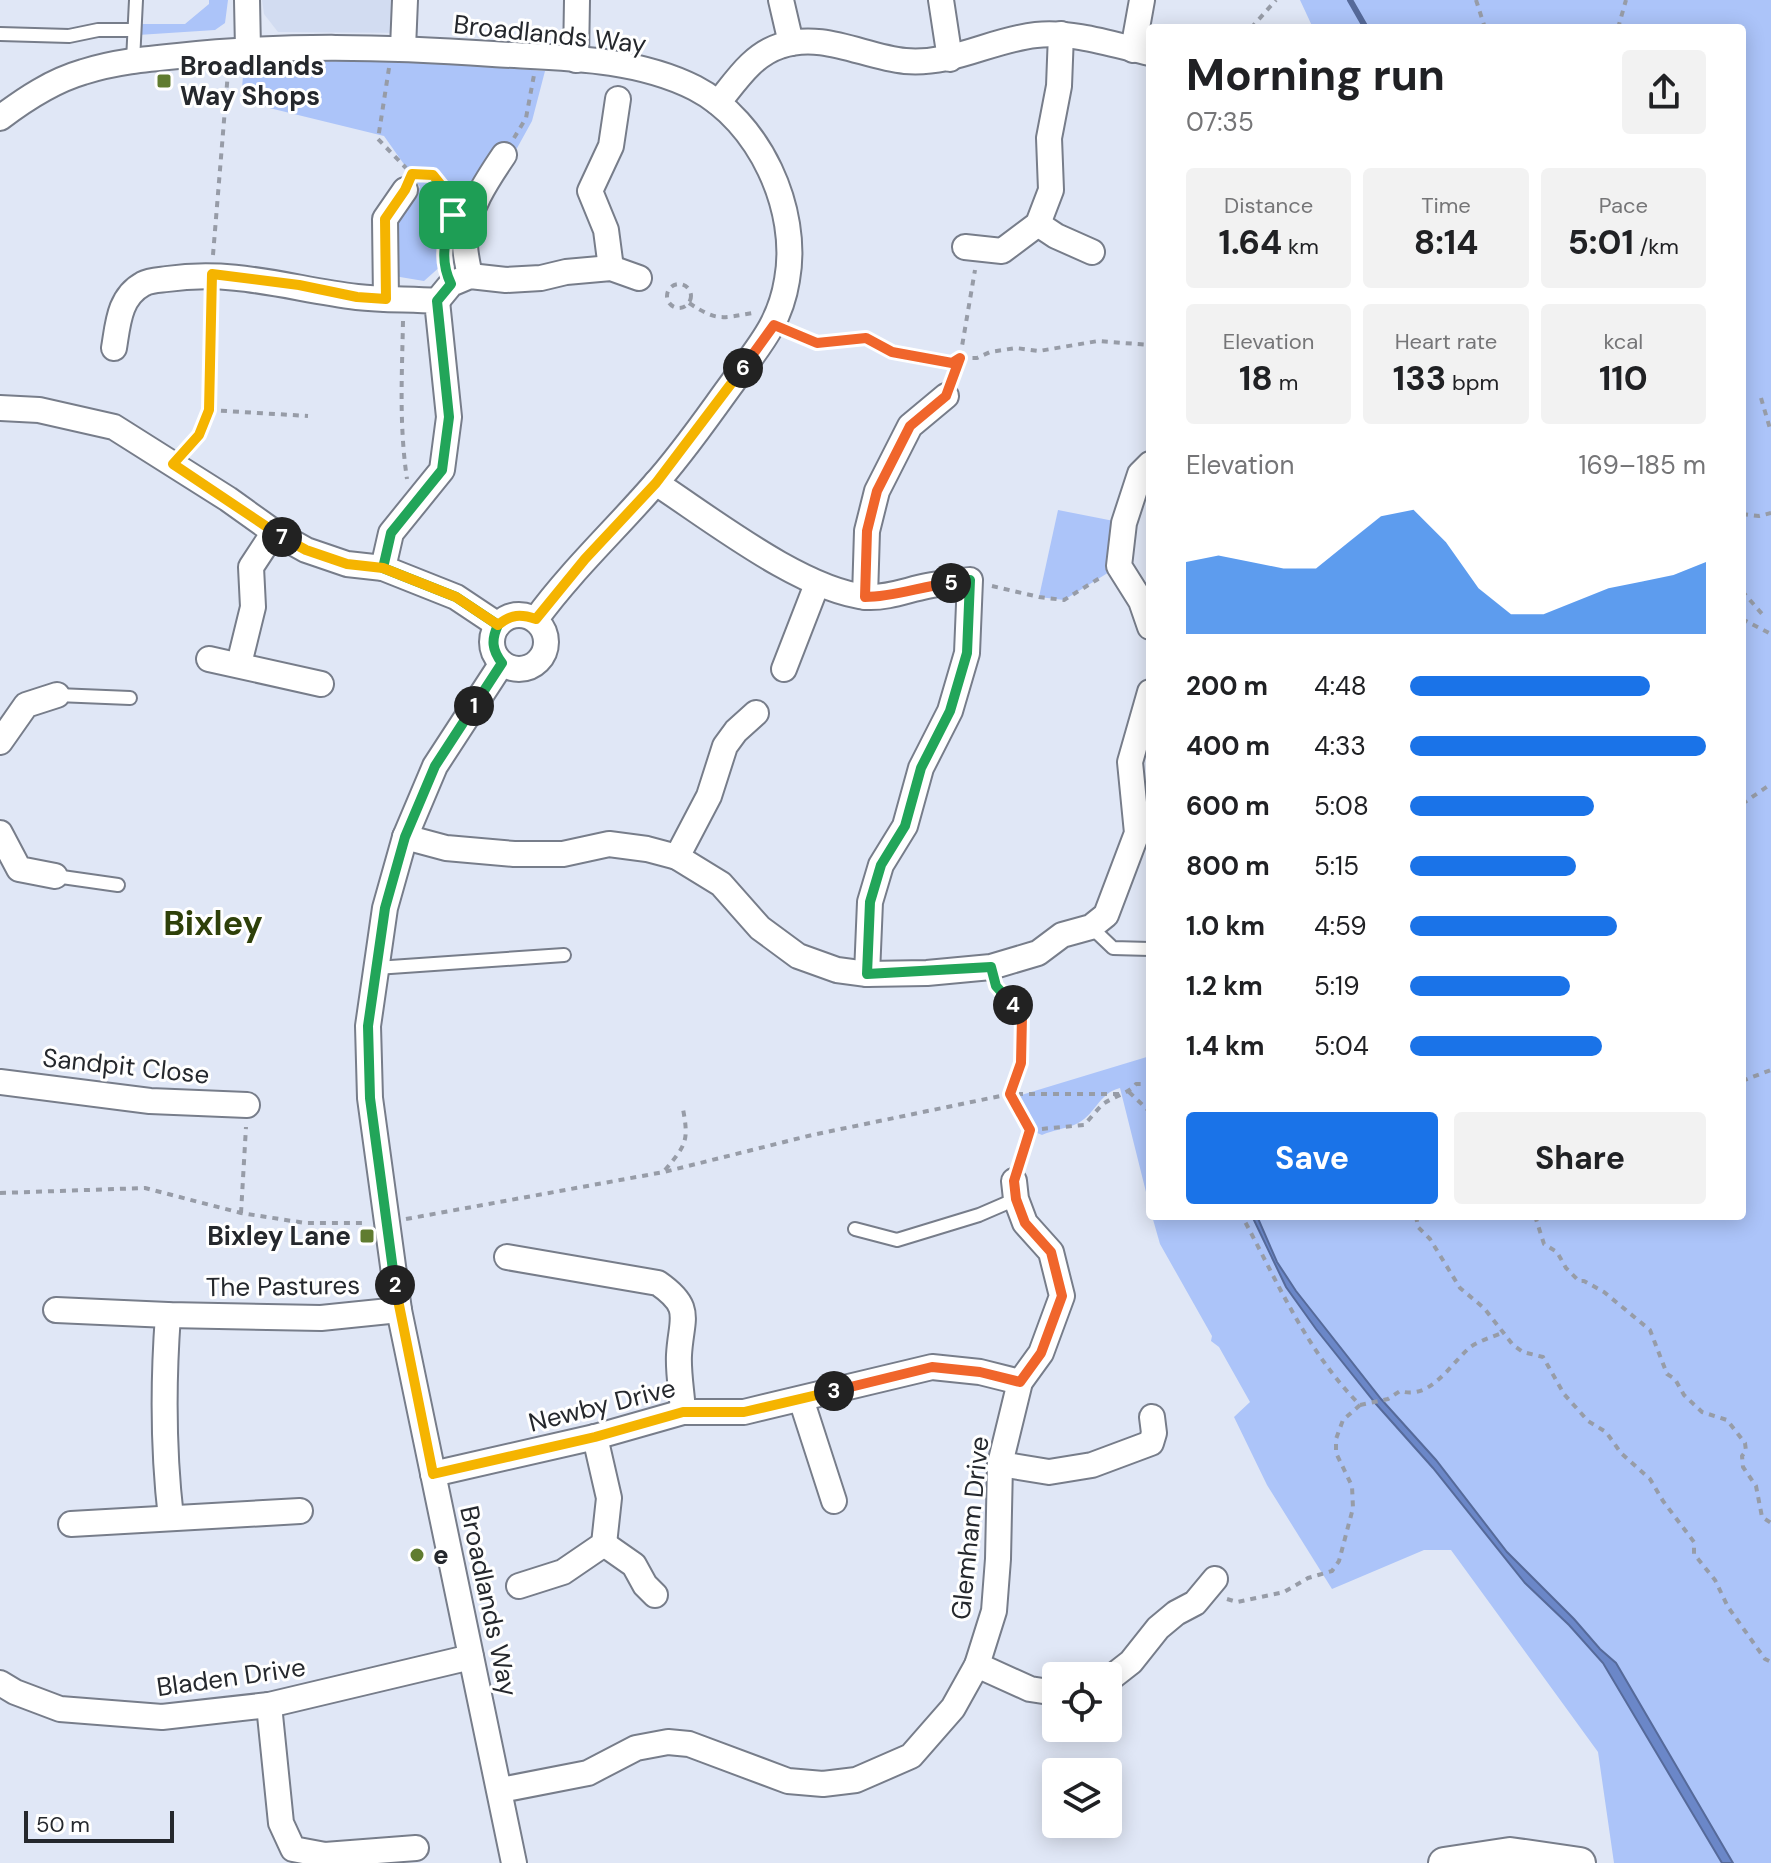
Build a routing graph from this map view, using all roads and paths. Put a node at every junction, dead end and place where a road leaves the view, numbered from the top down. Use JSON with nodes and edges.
{"nodes":[{"id":1,"x":136,"y":0,"type":"edge"},
{"id":2,"x":247,"y":0,"type":"edge"},
{"id":3,"x":405,"y":0,"type":"edge"},
{"id":4,"x":577,"y":0,"type":"edge"},
{"id":5,"x":781,"y":0,"type":"edge"},
{"id":6,"x":941,"y":0,"type":"edge"},
{"id":7,"x":1142,"y":0,"type":"edge"},
{"id":8,"x":1276,"y":0,"type":"edge"},
{"id":9,"x":1476,"y":0,"type":"edge"},
{"id":10,"x":1626,"y":0,"type":"edge"},
{"id":11,"x":1255,"y":24,"type":"edge"},
{"id":12,"x":1484,"y":24,"type":"edge"},
{"id":13,"x":1619,"y":24,"type":"edge"},
{"id":14,"x":134,"y":30,"type":"junction"},
{"id":15,"x":0,"y":34,"type":"edge"},
{"id":16,"x":1061,"y":34,"type":"junction"},
{"id":17,"x":791,"y":43,"type":"junction"},
{"id":18,"x":398,"y":48,"type":"junction"},
{"id":19,"x":239,"y":49,"type":"junction"},
{"id":20,"x":1142,"y":52,"type":"edge"},
{"id":21,"x":538,"y":57,"type":"junction"},
{"id":22,"x":950,"y":59,"type":"junction"},
{"id":23,"x":576,"y":60,"type":"junction"},
{"id":24,"x":133,"y":61,"type":"junction"},
{"id":25,"x":618,"y":99,"type":"dead end"},
{"id":26,"x":718,"y":103,"type":"junction"},
{"id":27,"x":0,"y":118,"type":"edge"},
{"id":28,"x":504,"y":155,"type":"joint"},
{"id":29,"x":405,"y":190,"type":"dead end"},
{"id":30,"x":453,"y":215,"type":"dead end"},
{"id":31,"x":1038,"y":224,"type":"junction"},
{"id":32,"x":972,"y":248,"type":"joint"},
{"id":33,"x":1092,"y":252,"type":"dead end"},
{"id":34,"x":611,"y":268,"type":"junction"},
{"id":35,"x":212,"y":274,"type":"junction"},
{"id":36,"x":470,"y":276,"type":"junction"},
{"id":37,"x":639,"y":278,"type":"dead end"},
{"id":38,"x":395,"y":298,"type":"junction"},
{"id":39,"x":437,"y":301,"type":"junction"},
{"id":40,"x":689,"y":303,"type":"junction"},
{"id":41,"x":774,"y":325,"type":"junction"},
{"id":42,"x":1146,"y":345,"type":"edge"},
{"id":43,"x":114,"y":348,"type":"dead end"},
{"id":44,"x":960,"y":358,"type":"junction"},
{"id":45,"x":946,"y":396,"type":"joint"},
{"id":46,"x":1761,"y":398,"type":"dead end"},
{"id":47,"x":0,"y":408,"type":"edge"},
{"id":48,"x":209,"y":410,"type":"junction"},
{"id":49,"x":308,"y":416,"type":"dead end"},
{"id":50,"x":1771,"y":432,"type":"edge"},
{"id":51,"x":173,"y":464,"type":"junction"},
{"id":52,"x":1146,"y":468,"type":"edge"},
{"id":53,"x":656,"y":483,"type":"junction"},
{"id":54,"x":408,"y":510,"type":"junction"},
{"id":55,"x":1771,"y":513,"type":"edge"},
{"id":56,"x":1746,"y":514,"type":"edge"},
{"id":57,"x":274,"y":532,"type":"junction"},
{"id":58,"x":1119,"y":566,"type":"junction"},
{"id":59,"x":383,"y":568,"type":"junction"},
{"id":60,"x":970,"y":580,"type":"junction"},
{"id":61,"x":817,"y":584,"type":"junction"},
{"id":62,"x":1746,"y":596,"type":"edge"},
{"id":63,"x":865,"y":597,"type":"junction"},
{"id":64,"x":1146,"y":615,"type":"edge"},
{"id":65,"x":1763,"y":615,"type":"dead end"},
{"id":66,"x":536,"y":619,"type":"junction"},
{"id":67,"x":1746,"y":621,"type":"edge"},
{"id":68,"x":498,"y":625,"type":"junction"},
{"id":69,"x":1771,"y":634,"type":"edge"},
{"id":70,"x":209,"y":659,"type":"dead end"},
{"id":71,"x":502,"y":663,"type":"junction"},
{"id":72,"x":239,"y":664,"type":"junction"},
{"id":73,"x":784,"y":669,"type":"dead end"},
{"id":74,"x":321,"y":684,"type":"dead end"},
{"id":75,"x":57,"y":695,"type":"joint"},
{"id":76,"x":130,"y":698,"type":"dead end"},
{"id":77,"x":1146,"y":706,"type":"edge"},
{"id":78,"x":756,"y":713,"type":"dead end"},
{"id":79,"x":0,"y":742,"type":"edge"},
{"id":80,"x":1771,"y":784,"type":"edge"},
{"id":81,"x":1746,"y":801,"type":"edge"},
{"id":82,"x":0,"y":833,"type":"edge"},
{"id":83,"x":405,"y":837,"type":"junction"},
{"id":84,"x":677,"y":857,"type":"junction"},
{"id":85,"x":55,"y":876,"type":"joint"},
{"id":86,"x":118,"y":885,"type":"dead end"},
{"id":87,"x":1091,"y":927,"type":"junction"},
{"id":88,"x":1146,"y":949,"type":"edge"},
{"id":89,"x":564,"y":955,"type":"dead end"},
{"id":90,"x":991,"y":967,"type":"junction"},
{"id":91,"x":376,"y":968,"type":"junction"},
{"id":92,"x":867,"y":974,"type":"junction"},
{"id":93,"x":1771,"y":1070,"type":"edge"},
{"id":94,"x":1746,"y":1079,"type":"edge"},
{"id":95,"x":0,"y":1082,"type":"edge"},
{"id":96,"x":1146,"y":1084,"type":"edge"},
{"id":97,"x":1129,"y":1092,"type":"junction"},
{"id":98,"x":1010,"y":1094,"type":"junction"},
{"id":99,"x":1119,"y":1094,"type":"junction"},
{"id":100,"x":247,"y":1105,"type":"joint"},
{"id":101,"x":1146,"y":1108,"type":"edge"},
{"id":102,"x":683,"y":1109,"type":"dead end"},
{"id":103,"x":1030,"y":1130,"type":"junction"},
{"id":104,"x":664,"y":1172,"type":"junction"},
{"id":105,"x":1015,"y":1190,"type":"junction"},
{"id":106,"x":0,"y":1193,"type":"edge"},
{"id":107,"x":241,"y":1213,"type":"junction"},
{"id":108,"x":1244,"y":1220,"type":"edge"},
{"id":109,"x":1417,"y":1220,"type":"edge"},
{"id":110,"x":1536,"y":1220,"type":"edge"},
{"id":111,"x":387,"y":1223,"type":"junction"},
{"id":112,"x":855,"y":1229,"type":"dead end"},
{"id":113,"x":507,"y":1257,"type":"dead end"},
{"id":114,"x":56,"y":1310,"type":"dead end"},
{"id":115,"x":399,"y":1310,"type":"junction"},
{"id":116,"x":168,"y":1315,"type":"junction"},
{"id":117,"x":1502,"y":1333,"type":"junction"},
{"id":118,"x":1020,"y":1382,"type":"junction"},
{"id":119,"x":801,"y":1399,"type":"junction"},
{"id":120,"x":1360,"y":1405,"type":"junction"},
{"id":121,"x":683,"y":1412,"type":"junction"},
{"id":122,"x":1152,"y":1417,"type":"dead end"},
{"id":123,"x":595,"y":1437,"type":"junction"},
{"id":124,"x":1000,"y":1464,"type":"junction"},
{"id":125,"x":433,"y":1474,"type":"junction"},
{"id":126,"x":834,"y":1501,"type":"dead end"},
{"id":127,"x":300,"y":1511,"type":"dead end"},
{"id":128,"x":171,"y":1518,"type":"junction"},
{"id":129,"x":1771,"y":1523,"type":"edge"},
{"id":130,"x":71,"y":1524,"type":"dead end"},
{"id":131,"x":604,"y":1544,"type":"junction"},
{"id":132,"x":519,"y":1586,"type":"dead end"},
{"id":133,"x":1209,"y":1586,"type":"joint"},
{"id":134,"x":655,"y":1595,"type":"dead end"},
{"id":135,"x":471,"y":1657,"type":"junction"},
{"id":136,"x":1771,"y":1662,"type":"edge"},
{"id":137,"x":977,"y":1665,"type":"junction"},
{"id":138,"x":1122,"y":1669,"type":"edge"},
{"id":139,"x":0,"y":1683,"type":"edge"},
{"id":140,"x":1042,"y":1691,"type":"edge"},
{"id":141,"x":269,"y":1705,"type":"junction"},
{"id":142,"x":501,"y":1790,"type":"junction"},
{"id":143,"x":416,"y":1848,"type":"dead end"},
{"id":144,"x":514,"y":1863,"type":"edge"},
{"id":145,"x":1444,"y":1863,"type":"edge"},
{"id":146,"x":1580,"y":1863,"type":"edge"}],
"edges":[{"from":1,"to":14,"type":"lane"},
{"from":2,"to":19,"type":"street"},
{"from":3,"to":18,"type":"street"},
{"from":4,"to":23,"type":"street"},
{"from":5,"to":17,"type":"street"},
{"from":6,"to":22,"type":"street"},
{"from":7,"to":20,"type":"street"},
{"from":8,"to":11,"type":"path"},
{"from":9,"to":12,"type":"path"},
{"from":10,"to":13,"type":"path"},
{"from":14,"to":15,"type":"lane"},
{"from":14,"to":24,"type":"lane"},
{"from":16,"to":20,"type":"street"},
{"from":16,"to":22,"type":"street"},
{"from":16,"to":31,"type":"street"},
{"from":17,"to":22,"type":"street"},
{"from":17,"to":26,"type":"street"},
{"from":18,"to":19,"type":"street","name":"Broadlands Way"},
{"from":18,"to":21,"type":"street","name":"Broadlands Way"},
{"from":18,"to":30,"type":"path"},
{"from":19,"to":24,"type":"street","name":"Broadlands Way"},
{"from":19,"to":35,"type":"path"},
{"from":21,"to":23,"type":"street","name":"Broadlands Way"},
{"from":21,"to":28,"type":"path"},
{"from":23,"to":26,"type":"street","name":"Broadlands Way"},
{"from":24,"to":27,"type":"street","name":"Broadlands Way"},
{"from":25,"to":34,"type":"street"},
{"from":26,"to":41,"type":"street","name":"Broadlands Way"},
{"from":28,"to":36,"type":"street"},
{"from":29,"to":38,"type":"street"},
{"from":31,"to":32,"type":"street"},
{"from":31,"to":33,"type":"street"},
{"from":32,"to":44,"type":"path"},
{"from":34,"to":36,"type":"street"},
{"from":34,"to":37,"type":"street"},
{"from":35,"to":38,"type":"street"},
{"from":35,"to":43,"type":"street"},
{"from":35,"to":48,"type":"path"},
{"from":36,"to":39,"type":"street"},
{"from":38,"to":39,"type":"street"},
{"from":38,"to":54,"type":"path"},
{"from":39,"to":54,"type":"street"},
{"from":40,"to":40,"type":"path"},
{"from":40,"to":41,"type":"path"},
{"from":41,"to":44,"type":"path"},
{"from":41,"to":53,"type":"street","name":"Broadlands Way"},
{"from":42,"to":44,"type":"path"},
{"from":44,"to":45,"type":"path"},
{"from":45,"to":63,"type":"street"},
{"from":46,"to":50,"type":"path"},
{"from":47,"to":51,"type":"street"},
{"from":48,"to":49,"type":"path"},
{"from":48,"to":51,"type":"path"},
{"from":51,"to":57,"type":"street"},
{"from":52,"to":58,"type":"street"},
{"from":53,"to":61,"type":"street"},
{"from":53,"to":66,"type":"street","name":"Broadlands Way"},
{"from":54,"to":59,"type":"street"},
{"from":55,"to":56,"type":"path"},
{"from":57,"to":59,"type":"street"},
{"from":57,"to":72,"type":"street"},
{"from":58,"to":60,"type":"path"},
{"from":58,"to":64,"type":"street"},
{"from":59,"to":68,"type":"street"},
{"from":60,"to":63,"type":"street"},
{"from":60,"to":92,"type":"street"},
{"from":61,"to":63,"type":"street"},
{"from":61,"to":73,"type":"street"},
{"from":62,"to":65,"type":"path"},
{"from":66,"to":68,"type":"street"},
{"from":66,"to":71,"type":"street"},
{"from":67,"to":69,"type":"path"},
{"from":68,"to":71,"type":"street"},
{"from":70,"to":72,"type":"street"},
{"from":71,"to":83,"type":"street","name":"Broadlands Way"},
{"from":72,"to":74,"type":"street"},
{"from":75,"to":76,"type":"lane"},
{"from":75,"to":79,"type":"street"},
{"from":77,"to":87,"type":"street"},
{"from":78,"to":84,"type":"street"},
{"from":80,"to":81,"type":"path"},
{"from":82,"to":85,"type":"street"},
{"from":83,"to":84,"type":"street"},
{"from":83,"to":91,"type":"street","name":"Broadlands Way"},
{"from":84,"to":92,"type":"street"},
{"from":85,"to":86,"type":"lane"},
{"from":87,"to":88,"type":"lane"},
{"from":87,"to":90,"type":"street"},
{"from":89,"to":91,"type":"lane"},
{"from":90,"to":92,"type":"street"},
{"from":90,"to":98,"type":"path"},
{"from":91,"to":111,"type":"street","name":"Broadlands Way"},
{"from":93,"to":94,"type":"path"},
{"from":95,"to":100,"type":"street","name":"Sandpit Close"},
{"from":96,"to":97,"type":"path"},
{"from":97,"to":99,"type":"path"},
{"from":97,"to":101,"type":"path"},
{"from":98,"to":99,"type":"path"},
{"from":98,"to":103,"type":"path"},
{"from":98,"to":104,"type":"path"},
{"from":99,"to":103,"type":"path"},
{"from":100,"to":107,"type":"path"},
{"from":102,"to":104,"type":"path"},
{"from":103,"to":105,"type":"path"},
{"from":104,"to":111,"type":"path"},
{"from":105,"to":112,"type":"lane"},
{"from":105,"to":118,"type":"street"},
{"from":106,"to":107,"type":"path"},
{"from":107,"to":111,"type":"path"},
{"from":108,"to":120,"type":"path"},
{"from":109,"to":117,"type":"path"},
{"from":110,"to":129,"type":"path"},
{"from":111,"to":115,"type":"street","name":"Broadlands Way"},
{"from":113,"to":121,"type":"street"},
{"from":114,"to":116,"type":"street","name":"The Pastures"},
{"from":115,"to":116,"type":"street","name":"The Pastures"},
{"from":115,"to":125,"type":"street","name":"Broadlands Way"},
{"from":116,"to":128,"type":"street"},
{"from":117,"to":120,"type":"path"},
{"from":117,"to":136,"type":"path"},
{"from":118,"to":119,"type":"street","name":"Newby Drive"},
{"from":118,"to":124,"type":"street","name":"Glemham Drive"},
{"from":119,"to":121,"type":"street","name":"Newby Drive"},
{"from":119,"to":126,"type":"street"},
{"from":120,"to":133,"type":"path"},
{"from":121,"to":123,"type":"street","name":"Newby Drive"},
{"from":122,"to":124,"type":"street"},
{"from":123,"to":125,"type":"street","name":"Newby Drive"},
{"from":123,"to":131,"type":"street"},
{"from":124,"to":137,"type":"street","name":"Glemham Drive"},
{"from":125,"to":135,"type":"street","name":"Broadlands Way"},
{"from":127,"to":128,"type":"street"},
{"from":128,"to":130,"type":"street"},
{"from":131,"to":132,"type":"street"},
{"from":131,"to":134,"type":"street"},
{"from":133,"to":138,"type":"street"},
{"from":135,"to":141,"type":"street","name":"Bladen Drive"},
{"from":135,"to":142,"type":"street","name":"Broadlands Way"},
{"from":137,"to":140,"type":"street"},
{"from":137,"to":142,"type":"street","name":"Glemham Drive"},
{"from":139,"to":141,"type":"street","name":"Bladen Drive"},
{"from":141,"to":143,"type":"street"},
{"from":142,"to":144,"type":"street","name":"Broadlands Way"},
{"from":145,"to":146,"type":"street"}]}
